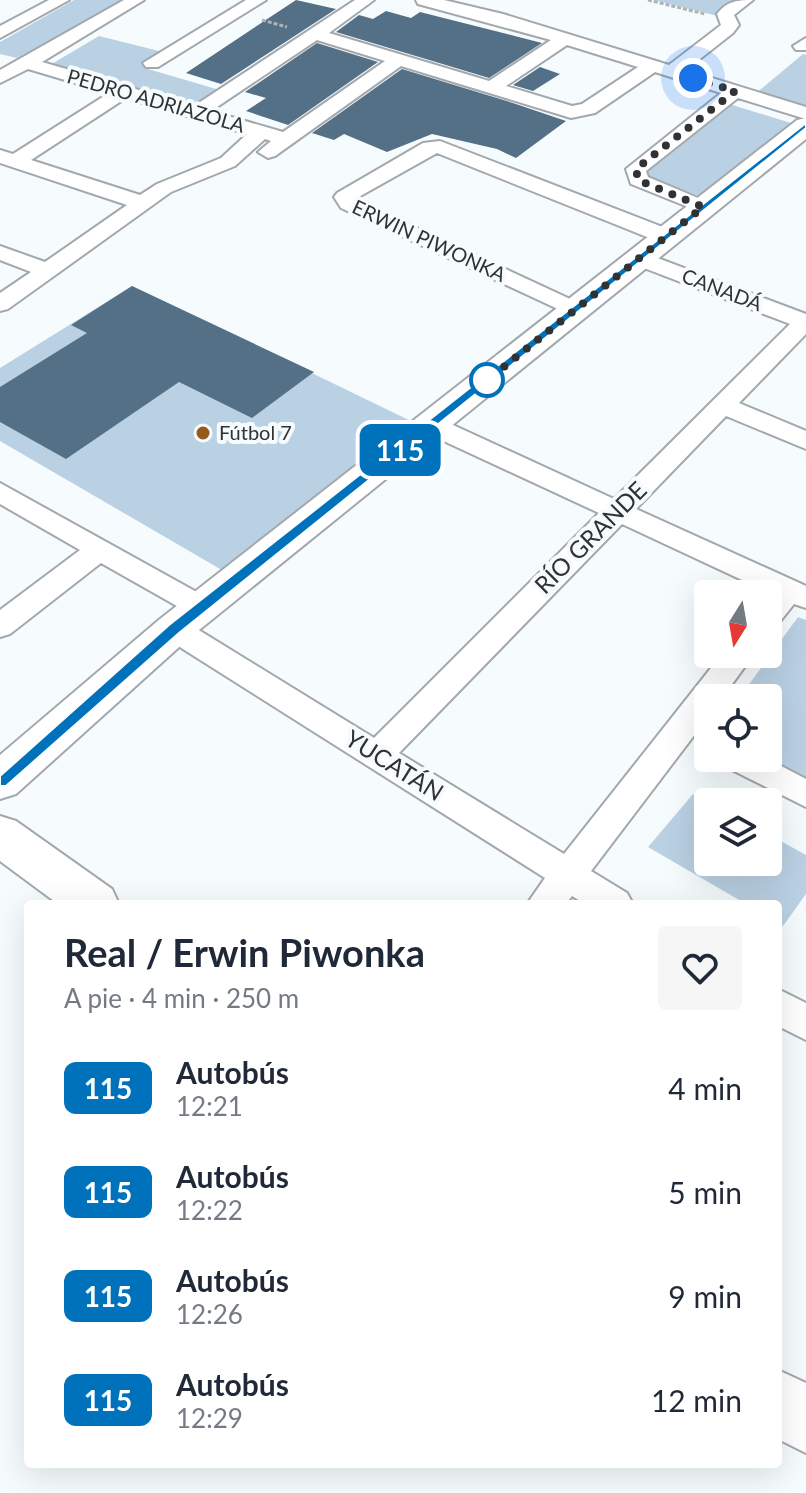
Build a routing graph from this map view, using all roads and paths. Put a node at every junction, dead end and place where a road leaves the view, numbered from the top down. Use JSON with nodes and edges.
{"nodes":[{"id":1,"x":61,"y":0,"type":"edge"},
{"id":2,"x":136,"y":0,"type":"edge"},
{"id":3,"x":258,"y":0,"type":"edge"},
{"id":4,"x":366,"y":0,"type":"edge"},
{"id":5,"x":424,"y":0,"type":"edge"},
{"id":6,"x":648,"y":0,"type":"edge"},
{"id":7,"x":745,"y":0,"type":"edge"},
{"id":8,"x":515,"y":6,"type":"dead end"},
{"id":9,"x":235,"y":13,"type":"junction"},
{"id":10,"x":497,"y":18,"type":"junction"},
{"id":11,"x":728,"y":20,"type":"junction"},
{"id":12,"x":0,"y":33,"type":"edge"},
{"id":13,"x":315,"y":34,"type":"junction"},
{"id":14,"x":565,"y":39,"type":"junction"},
{"id":15,"x":0,"y":59,"type":"edge"},
{"id":16,"x":399,"y":59,"type":"junction"},
{"id":17,"x":152,"y":63,"type":"dead end"},
{"id":18,"x":24,"y":64,"type":"junction"},
{"id":19,"x":652,"y":66,"type":"junction"},
{"id":20,"x":672,"y":72,"type":"junction"},
{"id":21,"x":0,"y":78,"type":"edge"},
{"id":22,"x":491,"y":88,"type":"junction"},
{"id":23,"x":125,"y":91,"type":"junction"},
{"id":24,"x":735,"y":91,"type":"junction"},
{"id":25,"x":196,"y":113,"type":"junction"},
{"id":26,"x":802,"y":129,"type":"edge"},
{"id":27,"x":261,"y":132,"type":"junction"},
{"id":28,"x":285,"y":139,"type":"junction"},
{"id":29,"x":8,"y":158,"type":"edge"},
{"id":30,"x":257,"y":159,"type":"dead end"},
{"id":31,"x":143,"y":203,"type":"junction"},
{"id":32,"x":703,"y":207,"type":"junction"},
{"id":33,"x":652,"y":247,"type":"junction"},
{"id":34,"x":0,"y":253,"type":"edge"},
{"id":35,"x":47,"y":270,"type":"junction"},
{"id":36,"x":0,"y":304,"type":"edge"},
{"id":37,"x":575,"y":310,"type":"junction"},
{"id":38,"x":806,"y":322,"type":"edge"},
{"id":39,"x":721,"y":405,"type":"junction"},
{"id":40,"x":431,"y":425,"type":"junction"},
{"id":41,"x":806,"y":441,"type":"edge"},
{"id":42,"x":5,"y":501,"type":"edge"},
{"id":43,"x":617,"y":511,"type":"junction"},
{"id":44,"x":100,"y":549,"type":"junction"},
{"id":45,"x":798,"y":594,"type":"edge"},
{"id":46,"x":782,"y":606,"type":"edge"},
{"id":47,"x":201,"y":607,"type":"junction"},
{"id":48,"x":0,"y":626,"type":"edge"},
{"id":49,"x":174,"y":629,"type":"junction"},
{"id":50,"x":694,"y":737,"type":"edge"},
{"id":51,"x":377,"y":755,"type":"junction"},
{"id":52,"x":764,"y":772,"type":"edge"},
{"id":53,"x":0,"y":781,"type":"edge"},
{"id":54,"x":806,"y":794,"type":"edge"},
{"id":55,"x":0,"y":835,"type":"edge"},
{"id":56,"x":568,"y":874,"type":"junction"},
{"id":57,"x":89,"y":900,"type":"edge"},
{"id":58,"x":548,"y":900,"type":"edge"},
{"id":59,"x":609,"y":900,"type":"edge"},
{"id":60,"x":782,"y":1008,"type":"edge"},
{"id":61,"x":806,"y":1023,"type":"edge"},
{"id":62,"x":782,"y":1404,"type":"edge"},
{"id":63,"x":806,"y":1421,"type":"edge"}],
"edges":[{"from":1,"to":12,"type":"street"},
{"from":2,"to":18,"type":"street"},
{"from":3,"to":9,"type":"street"},
{"from":4,"to":13,"type":"street"},
{"from":5,"to":10,"type":"street"},
{"from":6,"to":11,"type":"path"},
{"from":7,"to":11,"type":"street"},
{"from":8,"to":10,"type":"street"},
{"from":9,"to":13,"type":"path"},
{"from":9,"to":17,"type":"street"},
{"from":10,"to":14,"type":"street"},
{"from":11,"to":20,"type":"street"},
{"from":13,"to":16,"type":"street"},
{"from":13,"to":25,"type":"street"},
{"from":14,"to":19,"type":"street"},
{"from":14,"to":22,"type":"street"},
{"from":15,"to":18,"type":"street","name":"PEDRO ADRIAZOLA"},
{"from":16,"to":22,"type":"street"},
{"from":16,"to":28,"type":"street"},
{"from":18,"to":21,"type":"street"},
{"from":18,"to":23,"type":"street","name":"PEDRO ADRIAZOLA"},
{"from":19,"to":20,"type":"street"},
{"from":19,"to":22,"type":"street"},
{"from":20,"to":24,"type":"street"},
{"from":23,"to":25,"type":"street","name":"PEDRO ADRIAZOLA"},
{"from":23,"to":29,"type":"street"},
{"from":24,"to":26,"type":"street"},
{"from":24,"to":32,"type":"street"},
{"from":25,"to":27,"type":"street","name":"PEDRO ADRIAZOLA"},
{"from":26,"to":32,"type":"main road"},
{"from":27,"to":28,"type":"street","name":"PEDRO ADRIAZOLA"},
{"from":27,"to":31,"type":"street"},
{"from":28,"to":30,"type":"street"},
{"from":29,"to":31,"type":"street"},
{"from":31,"to":35,"type":"street"},
{"from":32,"to":33,"type":"main road"},
{"from":33,"to":37,"type":"main road"},
{"from":33,"to":37,"type":"street","name":"ERWIN PIWONKA"},
{"from":33,"to":38,"type":"street","name":"CANADÁ"},
{"from":34,"to":35,"type":"street"},
{"from":35,"to":36,"type":"street"},
{"from":37,"to":40,"type":"main road"},
{"from":38,"to":39,"type":"street","name":"RÍO GRANDE"},
{"from":39,"to":41,"type":"street"},
{"from":39,"to":43,"type":"street","name":"RÍO GRANDE"},
{"from":40,"to":43,"type":"street"},
{"from":40,"to":47,"type":"main road"},
{"from":42,"to":44,"type":"street"},
{"from":43,"to":45,"type":"street"},
{"from":43,"to":51,"type":"street","name":"RÍO GRANDE"},
{"from":44,"to":47,"type":"street"},
{"from":44,"to":48,"type":"street"},
{"from":45,"to":46,"type":"street"},
{"from":47,"to":49,"type":"main road"},
{"from":49,"to":51,"type":"street","name":"YUCATÁN"},
{"from":49,"to":53,"type":"main road"},
{"from":50,"to":56,"type":"street"},
{"from":51,"to":56,"type":"street","name":"YUCATÁN"},
{"from":52,"to":54,"type":"street"},
{"from":55,"to":57,"type":"main road"},
{"from":56,"to":58,"type":"street"},
{"from":56,"to":59,"type":"street","name":"YUCATÁN"},
{"from":60,"to":61,"type":"street"},
{"from":62,"to":63,"type":"main road"}]}
